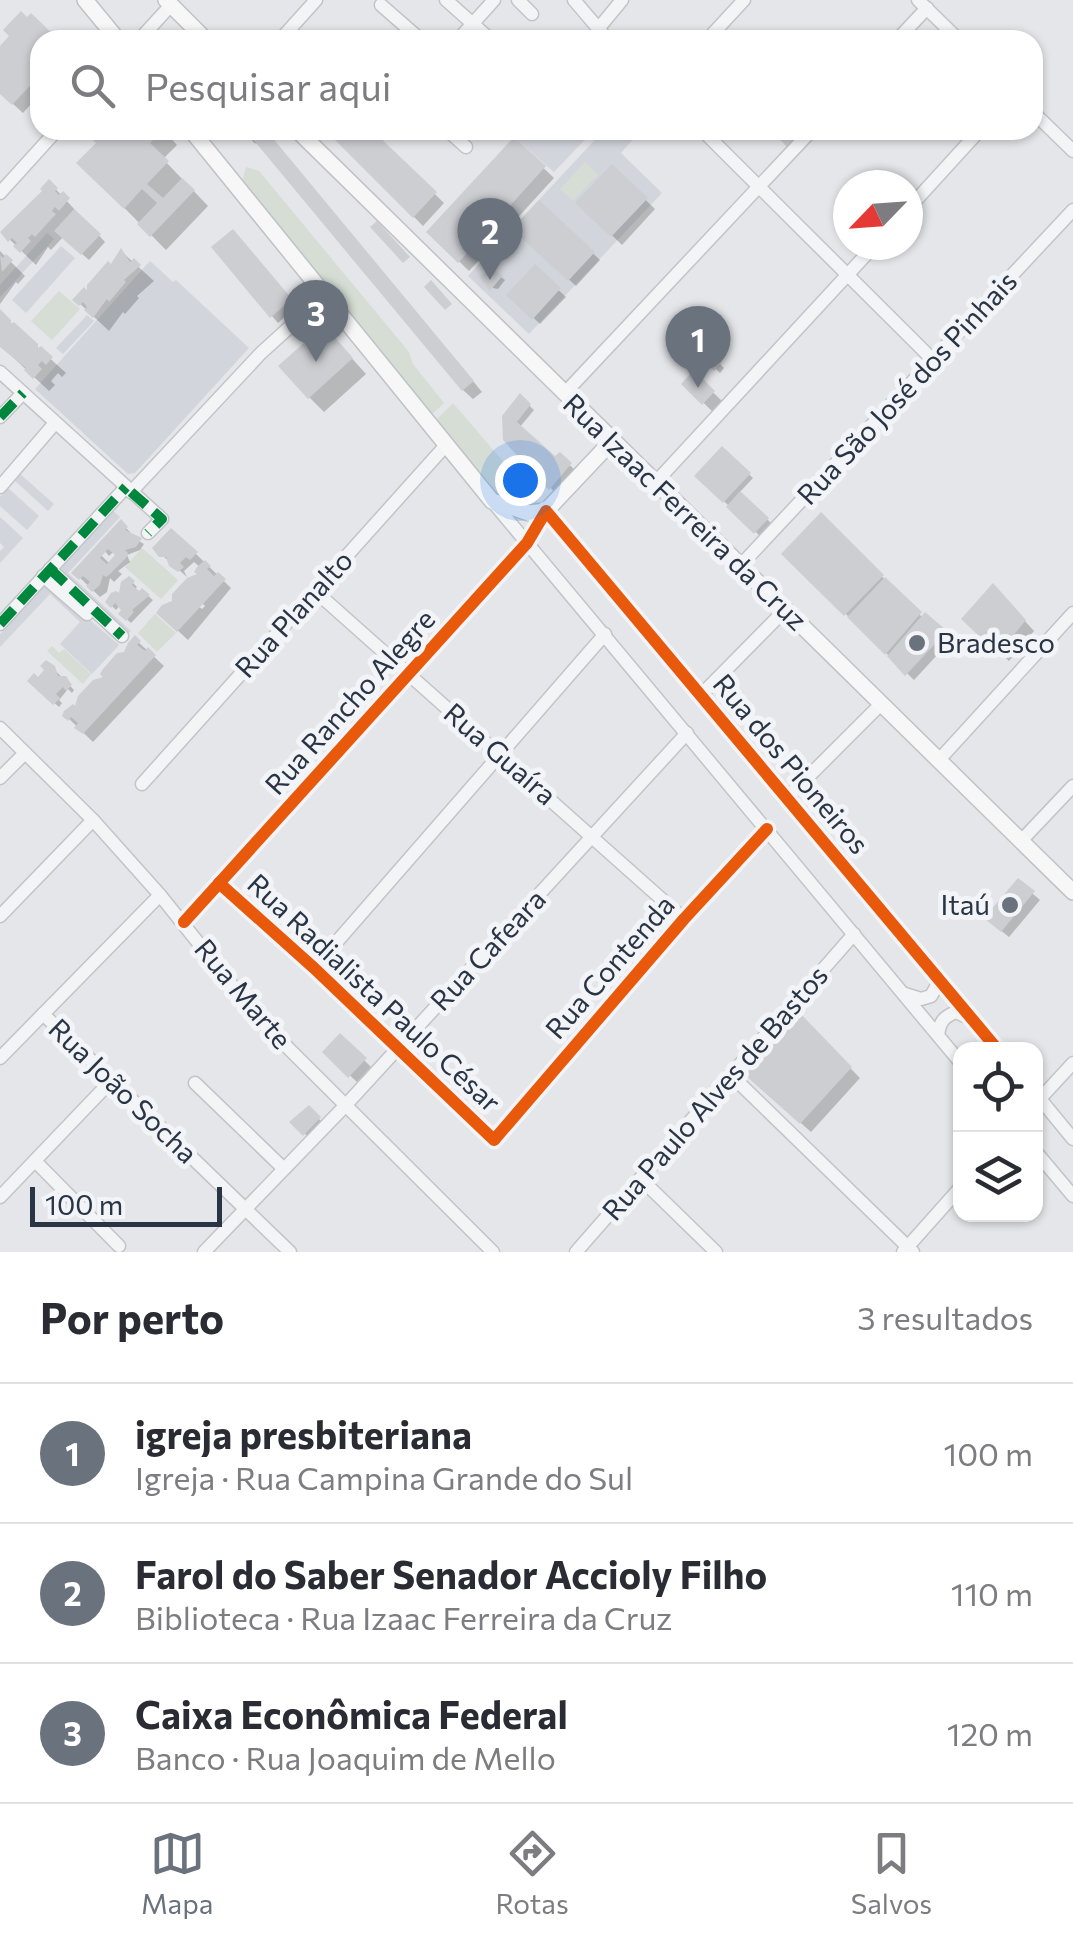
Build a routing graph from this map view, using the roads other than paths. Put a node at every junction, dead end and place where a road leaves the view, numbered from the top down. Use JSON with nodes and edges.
{"nodes":[{"id":1,"x":88,"y":0,"type":"edge"},
{"id":2,"x":104,"y":0,"type":"edge"},
{"id":3,"x":316,"y":0,"type":"edge"},
{"id":4,"x":446,"y":0,"type":"edge"},
{"id":5,"x":494,"y":0,"type":"edge"},
{"id":6,"x":518,"y":0,"type":"edge"},
{"id":7,"x":574,"y":0,"type":"edge"},
{"id":8,"x":622,"y":0,"type":"edge"},
{"id":9,"x":744,"y":0,"type":"edge"},
{"id":10,"x":168,"y":2,"type":"edge"},
{"id":11,"x":381,"y":4,"type":"dead end"},
{"id":12,"x":922,"y":4,"type":"edge"},
{"id":13,"x":532,"y":14,"type":"dead end"},
{"id":14,"x":472,"y":24,"type":"junction"},
{"id":15,"x":598,"y":29,"type":"joint"},
{"id":16,"x":110,"y":30,"type":"edge"},
{"id":17,"x":147,"y":30,"type":"edge"},
{"id":18,"x":196,"y":30,"type":"edge"},
{"id":19,"x":289,"y":30,"type":"edge"},
{"id":20,"x":410,"y":30,"type":"edge"},
{"id":21,"x":467,"y":30,"type":"edge"},
{"id":22,"x":479,"y":30,"type":"edge"},
{"id":23,"x":716,"y":30,"type":"edge"},
{"id":24,"x":904,"y":30,"type":"edge"},
{"id":25,"x":949,"y":30,"type":"edge"},
{"id":26,"x":1043,"y":122,"type":"edge"},
{"id":27,"x":48,"y":140,"type":"edge"},
{"id":28,"x":199,"y":140,"type":"edge"},
{"id":29,"x":308,"y":140,"type":"edge"},
{"id":30,"x":458,"y":140,"type":"edge"},
{"id":31,"x":712,"y":140,"type":"edge"},
{"id":32,"x":803,"y":140,"type":"edge"},
{"id":33,"x":971,"y":140,"type":"edge"},
{"id":34,"x":466,"y":148,"type":"dead end"},
{"id":35,"x":1073,"y":151,"type":"edge"},
{"id":36,"x":759,"y":186,"type":"junction"},
{"id":37,"x":0,"y":193,"type":"edge"},
{"id":38,"x":923,"y":193,"type":"edge"},
{"id":39,"x":1073,"y":210,"type":"edge"},
{"id":40,"x":862,"y":260,"type":"edge"},
{"id":41,"x":848,"y":275,"type":"junction"},
{"id":42,"x":325,"y":294,"type":"junction"},
{"id":43,"x":932,"y":359,"type":"junction"},
{"id":44,"x":0,"y":372,"type":"edge"},
{"id":45,"x":23,"y":393,"type":"junction"},
{"id":46,"x":564,"y":394,"type":"junction"},
{"id":47,"x":0,"y":417,"type":"edge"},
{"id":48,"x":56,"y":423,"type":"junction"},
{"id":49,"x":612,"y":441,"type":"junction"},
{"id":50,"x":446,"y":444,"type":"junction"},
{"id":51,"x":655,"y":483,"type":"junction"},
{"id":52,"x":0,"y":487,"type":"edge"},
{"id":53,"x":128,"y":489,"type":"junction"},
{"id":54,"x":492,"y":500,"type":"junction"},
{"id":55,"x":546,"y":511,"type":"junction"},
{"id":56,"x":148,"y":533,"type":"dead end"},
{"id":57,"x":527,"y":543,"type":"junction"},
{"id":58,"x":740,"y":566,"type":"junction"},
{"id":59,"x":47,"y":572,"type":"junction"},
{"id":60,"x":315,"y":591,"type":"junction"},
{"id":61,"x":785,"y":610,"type":"junction"},
{"id":62,"x":1073,"y":613,"type":"edge"},
{"id":63,"x":0,"y":624,"type":"edge"},
{"id":64,"x":604,"y":634,"type":"junction"},
{"id":65,"x":119,"y":638,"type":"dead end"},
{"id":66,"x":408,"y":676,"type":"junction"},
{"id":67,"x":701,"y":696,"type":"junction"},
{"id":68,"x":881,"y":704,"type":"junction"},
{"id":69,"x":0,"y":728,"type":"edge"},
{"id":70,"x":687,"y":734,"type":"junction"},
{"id":71,"x":25,"y":753,"type":"junction"},
{"id":72,"x":500,"y":753,"type":"junction"},
{"id":73,"x":938,"y":760,"type":"junction"},
{"id":74,"x":0,"y":778,"type":"edge"},
{"id":75,"x":142,"y":784,"type":"dead end"},
{"id":76,"x":1073,"y":786,"type":"edge"},
{"id":77,"x":787,"y":798,"type":"junction"},
{"id":78,"x":94,"y":820,"type":"junction"},
{"id":79,"x":767,"y":829,"type":"junction"},
{"id":80,"x":594,"y":836,"type":"junction"},
{"id":81,"x":1021,"y":842,"type":"junction"},
{"id":82,"x":219,"y":883,"type":"junction"},
{"id":83,"x":1073,"y":892,"type":"edge"},
{"id":84,"x":160,"y":895,"type":"junction"},
{"id":85,"x":0,"y":916,"type":"edge"},
{"id":86,"x":684,"y":918,"type":"junction"},
{"id":87,"x":184,"y":922,"type":"junction"},
{"id":88,"x":854,"y":934,"type":"junction"},
{"id":89,"x":314,"y":968,"type":"junction"},
{"id":90,"x":940,"y":980,"type":"junction"},
{"id":91,"x":903,"y":992,"type":"junction"},
{"id":92,"x":43,"y":1014,"type":"junction"},
{"id":93,"x":975,"y":1022,"type":"junction"},
{"id":94,"x":938,"y":1035,"type":"junction"},
{"id":95,"x":991,"y":1042,"type":"edge"},
{"id":96,"x":398,"y":1048,"type":"junction"},
{"id":97,"x":953,"y":1053,"type":"edge"},
{"id":98,"x":0,"y":1058,"type":"edge"},
{"id":99,"x":1073,"y":1063,"type":"edge"},
{"id":100,"x":732,"y":1076,"type":"junction"},
{"id":101,"x":112,"y":1080,"type":"junction"},
{"id":102,"x":195,"y":1083,"type":"dead end"},
{"id":103,"x":1043,"y":1093,"type":"edge"},
{"id":104,"x":1043,"y":1106,"type":"edge"},
{"id":105,"x":344,"y":1107,"type":"junction"},
{"id":106,"x":1073,"y":1139,"type":"edge"},
{"id":107,"x":494,"y":1140,"type":"joint"},
{"id":108,"x":35,"y":1160,"type":"junction"},
{"id":109,"x":1043,"y":1160,"type":"edge"},
{"id":110,"x":284,"y":1168,"type":"junction"},
{"id":111,"x":641,"y":1179,"type":"junction"},
{"id":112,"x":1070,"y":1191,"type":"edge"},
{"id":113,"x":953,"y":1196,"type":"edge"},
{"id":114,"x":0,"y":1197,"type":"edge"},
{"id":115,"x":245,"y":1209,"type":"junction"},
{"id":116,"x":119,"y":1246,"type":"dead end"},
{"id":117,"x":908,"y":1250,"type":"edge"},
{"id":118,"x":204,"y":1252,"type":"edge"},
{"id":119,"x":290,"y":1252,"type":"edge"},
{"id":120,"x":493,"y":1252,"type":"edge"},
{"id":121,"x":576,"y":1252,"type":"edge"},
{"id":122,"x":716,"y":1252,"type":"edge"}],
"edges":[{"from":1,"to":2,"type":"main road"},
{"from":1,"to":16,"type":"main road"},
{"from":3,"to":19,"type":"street"},
{"from":4,"to":14,"type":"street"},
{"from":5,"to":14,"type":"street"},
{"from":6,"to":13,"type":"street"},
{"from":7,"to":15,"type":"street"},
{"from":8,"to":15,"type":"street"},
{"from":9,"to":23,"type":"street"},
{"from":10,"to":17,"type":"street"},
{"from":10,"to":18,"type":"main road"},
{"from":11,"to":20,"type":"street"},
{"from":12,"to":24,"type":"street"},
{"from":12,"to":25,"type":"street"},
{"from":14,"to":21,"type":"street"},
{"from":14,"to":22,"type":"street"},
{"from":26,"to":35,"type":"street"},
{"from":27,"to":37,"type":"street"},
{"from":28,"to":42,"type":"main road"},
{"from":29,"to":46,"type":"main road","name":"Rua Izaac Ferreira da Cruz"},
{"from":30,"to":34,"type":"street"},
{"from":31,"to":36,"type":"street"},
{"from":32,"to":36,"type":"street"},
{"from":33,"to":38,"type":"street"},
{"from":36,"to":41,"type":"street"},
{"from":36,"to":46,"type":"street"},
{"from":39,"to":43,"type":"street","name":"Rua São José dos Pinhais"},
{"from":40,"to":41,"type":"street"},
{"from":41,"to":43,"type":"street"},
{"from":41,"to":51,"type":"street"},
{"from":42,"to":50,"type":"main road"},
{"from":42,"to":53,"type":"street"},
{"from":43,"to":58,"type":"street","name":"Rua São José dos Pinhais"},
{"from":44,"to":45,"type":"street"},
{"from":45,"to":47,"type":"street"},
{"from":45,"to":48,"type":"street"},
{"from":46,"to":49,"type":"main road","name":"Rua Izaac Ferreira da Cruz"},
{"from":48,"to":52,"type":"street"},
{"from":48,"to":53,"type":"street"},
{"from":49,"to":51,"type":"main road","name":"Rua Izaac Ferreira da Cruz"},
{"from":49,"to":55,"type":"main road","name":"Rua Rancho Alegre"},
{"from":50,"to":54,"type":"main road"},
{"from":50,"to":60,"type":"street","name":"Rua Planalto"},
{"from":51,"to":58,"type":"main road","name":"Rua Izaac Ferreira da Cruz"},
{"from":53,"to":56,"type":"street"},
{"from":53,"to":59,"type":"street"},
{"from":54,"to":55,"type":"main road"},
{"from":54,"to":57,"type":"street"},
{"from":55,"to":57,"type":"street","name":"Rua Rancho Alegre"},
{"from":55,"to":67,"type":"street","name":"Rua dos Pioneiros"},
{"from":57,"to":64,"type":"street"},
{"from":57,"to":66,"type":"street","name":"Rua Rancho Alegre"},
{"from":58,"to":61,"type":"main road","name":"Rua Izaac Ferreira da Cruz"},
{"from":59,"to":63,"type":"street"},
{"from":59,"to":65,"type":"street"},
{"from":60,"to":66,"type":"street","name":"Rua Guaíra"},
{"from":60,"to":75,"type":"street","name":"Rua Planalto"},
{"from":61,"to":67,"type":"street"},
{"from":61,"to":68,"type":"main road","name":"Rua Izaac Ferreira da Cruz"},
{"from":62,"to":73,"type":"street"},
{"from":64,"to":70,"type":"street"},
{"from":64,"to":72,"type":"street"},
{"from":66,"to":72,"type":"street","name":"Rua Guaíra"},
{"from":66,"to":82,"type":"street","name":"Rua Rancho Alegre"},
{"from":67,"to":77,"type":"street","name":"Rua dos Pioneiros"},
{"from":68,"to":73,"type":"main road","name":"Rua Izaac Ferreira da Cruz"},
{"from":68,"to":77,"type":"street"},
{"from":69,"to":71,"type":"street","name":"Rua Marte"},
{"from":70,"to":79,"type":"street"},
{"from":70,"to":80,"type":"street","name":"Rua Cafeara"},
{"from":71,"to":74,"type":"street"},
{"from":71,"to":78,"type":"street","name":"Rua Marte"},
{"from":72,"to":80,"type":"street","name":"Rua Guaíra"},
{"from":72,"to":89,"type":"street"},
{"from":73,"to":81,"type":"main road","name":"Rua Izaac Ferreira da Cruz"},
{"from":76,"to":81,"type":"street"},
{"from":77,"to":90,"type":"street","name":"Rua dos Pioneiros"},
{"from":78,"to":84,"type":"street","name":"Rua Marte"},
{"from":78,"to":85,"type":"street"},
{"from":79,"to":86,"type":"street","name":"Rua Contenda"},
{"from":79,"to":88,"type":"street"},
{"from":80,"to":86,"type":"street","name":"Rua Guaíra"},
{"from":80,"to":96,"type":"street","name":"Rua Cafeara"},
{"from":81,"to":83,"type":"main road","name":"Rua Izaac Ferreira da Cruz"},
{"from":82,"to":87,"type":"street","name":"Rua Rancho Alegre"},
{"from":82,"to":89,"type":"street","name":"Rua Radialista Paulo César"},
{"from":84,"to":87,"type":"street","name":"Rua Marte"},
{"from":84,"to":92,"type":"street"},
{"from":86,"to":107,"type":"street","name":"Rua Contenda"},
{"from":87,"to":105,"type":"street","name":"Rua Marte"},
{"from":88,"to":91,"type":"street"},
{"from":88,"to":100,"type":"street","name":"Rua Paulo Alves de Bastos"},
{"from":89,"to":96,"type":"street","name":"Rua Radialista Paulo César"},
{"from":90,"to":91,"type":"street"},
{"from":90,"to":93,"type":"street","name":"Rua dos Pioneiros"},
{"from":91,"to":94,"type":"street"},
{"from":92,"to":98,"type":"street"},
{"from":92,"to":101,"type":"street","name":"Rua João Socha"},
{"from":93,"to":94,"type":"street"},
{"from":93,"to":95,"type":"street","name":"Rua dos Pioneiros"},
{"from":94,"to":97,"type":"street"},
{"from":96,"to":105,"type":"street","name":"Rua Cafeara"},
{"from":96,"to":107,"type":"street","name":"Rua Radialista Paulo César"},
{"from":99,"to":103,"type":"street"},
{"from":100,"to":111,"type":"street","name":"Rua Paulo Alves de Bastos"},
{"from":100,"to":117,"type":"street"},
{"from":101,"to":108,"type":"street"},
{"from":101,"to":115,"type":"street","name":"Rua João Socha"},
{"from":102,"to":110,"type":"street"},
{"from":104,"to":106,"type":"street"},
{"from":105,"to":110,"type":"street","name":"Rua Cafeara"},
{"from":105,"to":120,"type":"street","name":"Rua Marte"},
{"from":108,"to":114,"type":"street"},
{"from":108,"to":116,"type":"street"},
{"from":109,"to":112,"type":"street"},
{"from":110,"to":115,"type":"street","name":"Rua Cafeara"},
{"from":111,"to":121,"type":"street","name":"Rua Paulo Alves de Bastos"},
{"from":111,"to":122,"type":"street"},
{"from":113,"to":117,"type":"street"},
{"from":115,"to":118,"type":"street","name":"Rua Cafeara"},
{"from":115,"to":119,"type":"street","name":"Rua João Socha"}]}
